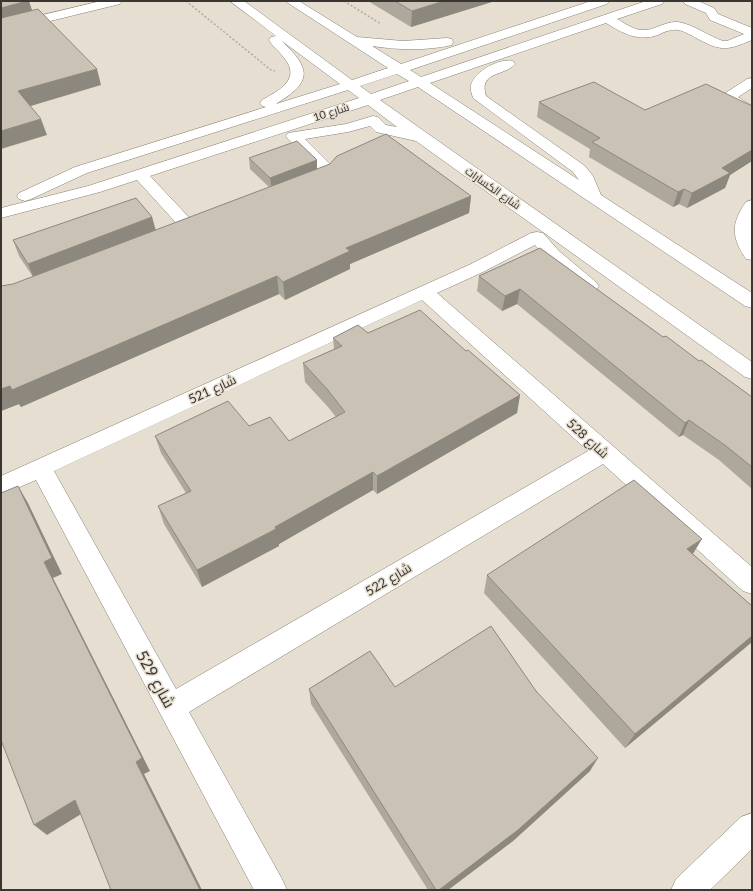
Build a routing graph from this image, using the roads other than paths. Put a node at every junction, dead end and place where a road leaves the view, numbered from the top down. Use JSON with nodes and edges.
{"nodes":[{"id":1,"x":116,"y":1,"type":"edge"},
{"id":2,"x":236,"y":1,"type":"edge"},
{"id":3,"x":291,"y":1,"type":"edge"},
{"id":4,"x":603,"y":1,"type":"edge"},
{"id":5,"x":658,"y":1,"type":"edge"},
{"id":6,"x":689,"y":1,"type":"edge"},
{"id":7,"x":607,"y":18,"type":"junction"},
{"id":8,"x":267,"y":23,"type":"junction"},
{"id":9,"x":528,"y":25,"type":"junction"},
{"id":10,"x":1,"y":29,"type":"edge"},
{"id":11,"x":570,"y":31,"type":"junction"},
{"id":12,"x":752,"y":34,"type":"edge"},
{"id":13,"x":343,"y":35,"type":"junction"},
{"id":14,"x":398,"y":68,"type":"junction"},
{"id":15,"x":752,"y":82,"type":"edge"},
{"id":16,"x":419,"y":83,"type":"junction"},
{"id":17,"x":350,"y":85,"type":"junction"},
{"id":18,"x":370,"y":100,"type":"junction"},
{"id":19,"x":752,"y":113,"type":"edge"},
{"id":20,"x":229,"y":122,"type":"junction"},
{"id":21,"x":294,"y":136,"type":"junction"},
{"id":22,"x":430,"y":144,"type":"junction"},
{"id":23,"x":210,"y":151,"type":"junction"},
{"id":24,"x":140,"y":174,"type":"junction"},
{"id":25,"x":296,"y":187,"type":"edge"},
{"id":26,"x":594,"y":198,"type":"junction"},
{"id":27,"x":752,"y":205,"type":"edge"},
{"id":28,"x":1,"y":208,"type":"edge"},
{"id":29,"x":1,"y":213,"type":"edge"},
{"id":30,"x":160,"y":239,"type":"edge"},
{"id":31,"x":752,"y":255,"type":"edge"},
{"id":32,"x":712,"y":276,"type":"junction"},
{"id":33,"x":752,"y":284,"type":"edge"},
{"id":34,"x":424,"y":292,"type":"junction"},
{"id":35,"x":606,"y":297,"type":"edge"},
{"id":36,"x":752,"y":302,"type":"edge"},
{"id":37,"x":752,"y":372,"type":"edge"},
{"id":38,"x":604,"y":452,"type":"junction"},
{"id":39,"x":41,"y":468,"type":"junction"},
{"id":40,"x":1,"y":486,"type":"edge"},
{"id":41,"x":752,"y":583,"type":"edge"},
{"id":42,"x":171,"y":707,"type":"junction"},
{"id":43,"x":752,"y":828,"type":"edge"},
{"id":44,"x":271,"y":890,"type":"edge"},
{"id":45,"x":687,"y":890,"type":"edge"}],
"edges":[{"from":1,"to":10,"type":"street"},
{"from":2,"to":8,"type":"street","name":"شارع الكسارات"},
{"from":3,"to":13,"type":"street"},
{"from":4,"to":9,"type":"street","name":"شارع 10"},
{"from":5,"to":7,"type":"street","name":"شارع 10"},
{"from":6,"to":12,"type":"street"},
{"from":7,"to":11,"type":"street","name":"شارع 10"},
{"from":7,"to":12,"type":"street"},
{"from":8,"to":17,"type":"street","name":"شارع الكسارات"},
{"from":8,"to":20,"type":"street"},
{"from":9,"to":13,"type":"street"},
{"from":9,"to":14,"type":"street","name":"شارع 10"},
{"from":11,"to":16,"type":"street","name":"شارع 10"},
{"from":11,"to":26,"type":"street"},
{"from":13,"to":14,"type":"street"},
{"from":14,"to":16,"type":"street"},
{"from":14,"to":17,"type":"street","name":"شارع 10"},
{"from":15,"to":19,"type":"street"},
{"from":16,"to":18,"type":"street","name":"شارع 10"},
{"from":16,"to":26,"type":"street"},
{"from":17,"to":18,"type":"street","name":"شارع الكسارات"},
{"from":17,"to":20,"type":"street","name":"شارع 10"},
{"from":18,"to":22,"type":"street","name":"شارع الكسارات"},
{"from":18,"to":23,"type":"street","name":"شارع 10"},
{"from":20,"to":28,"type":"street","name":"شارع 10"},
{"from":21,"to":22,"type":"street"},
{"from":21,"to":23,"type":"street"},
{"from":21,"to":25,"type":"street"},
{"from":22,"to":37,"type":"street","name":"شارع الكسارات"},
{"from":23,"to":24,"type":"street","name":"شارع 10"},
{"from":24,"to":29,"type":"street","name":"شارع 10"},
{"from":24,"to":30,"type":"street"},
{"from":26,"to":32,"type":"street"},
{"from":27,"to":31,"type":"street"},
{"from":32,"to":33,"type":"street"},
{"from":32,"to":36,"type":"street"},
{"from":34,"to":35,"type":"street"},
{"from":34,"to":38,"type":"street","name":"شارع 528"},
{"from":34,"to":39,"type":"street","name":"شارع 521"},
{"from":38,"to":41,"type":"street","name":"شارع 528"},
{"from":38,"to":42,"type":"street","name":"شارع 522"},
{"from":39,"to":40,"type":"street","name":"شارع 521"},
{"from":39,"to":42,"type":"street","name":"شارع 529"},
{"from":42,"to":44,"type":"street","name":"شارع 529"},
{"from":43,"to":45,"type":"street"}]}
